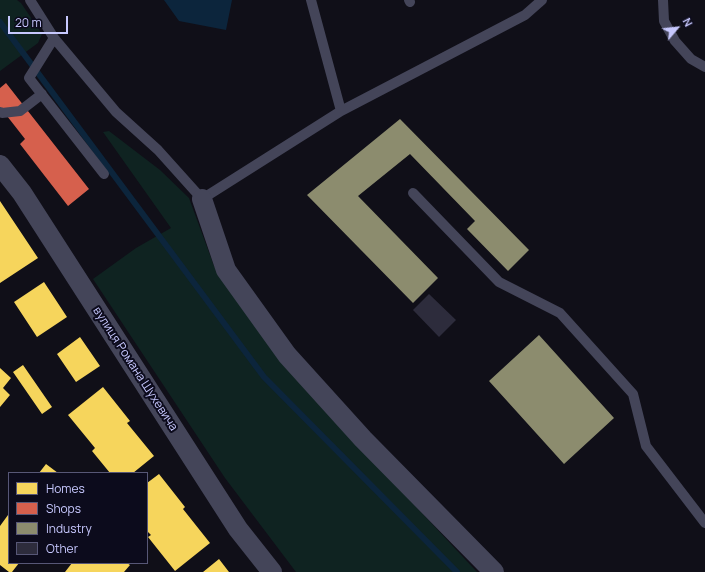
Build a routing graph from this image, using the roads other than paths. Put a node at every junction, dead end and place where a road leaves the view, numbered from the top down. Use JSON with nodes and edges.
{"nodes":[{"id":1,"x":30,"y":0,"type":"edge"},
{"id":2,"x":311,"y":0,"type":"edge"},
{"id":3,"x":542,"y":0,"type":"edge"},
{"id":4,"x":663,"y":0,"type":"edge"},
{"id":5,"x":54,"y":38,"type":"junction"},
{"id":6,"x":705,"y":67,"type":"edge"},
{"id":7,"x":42,"y":94,"type":"junction"},
{"id":8,"x":341,"y":111,"type":"junction"},
{"id":9,"x":0,"y":112,"type":"edge"},
{"id":10,"x":0,"y":165,"type":"edge"},
{"id":11,"x":104,"y":174,"type":"dead end"},
{"id":12,"x":413,"y":193,"type":"dead end"},
{"id":13,"x":202,"y":199,"type":"junction"},
{"id":14,"x":705,"y":523,"type":"edge"},
{"id":15,"x":272,"y":572,"type":"edge"},
{"id":16,"x":494,"y":572,"type":"edge"}],
"edges":[{"from":1,"to":5,"type":"lane"},
{"from":2,"to":8,"type":"lane"},
{"from":3,"to":8,"type":"lane"},
{"from":4,"to":6,"type":"lane"},
{"from":5,"to":7,"type":"lane"},
{"from":5,"to":13,"type":"lane"},
{"from":7,"to":9,"type":"lane"},
{"from":7,"to":11,"type":"lane"},
{"from":8,"to":13,"type":"lane"},
{"from":10,"to":15,"type":"street","name":"вулиця Романа Шухевича"},
{"from":12,"to":14,"type":"lane"},
{"from":13,"to":16,"type":"street"}]}
